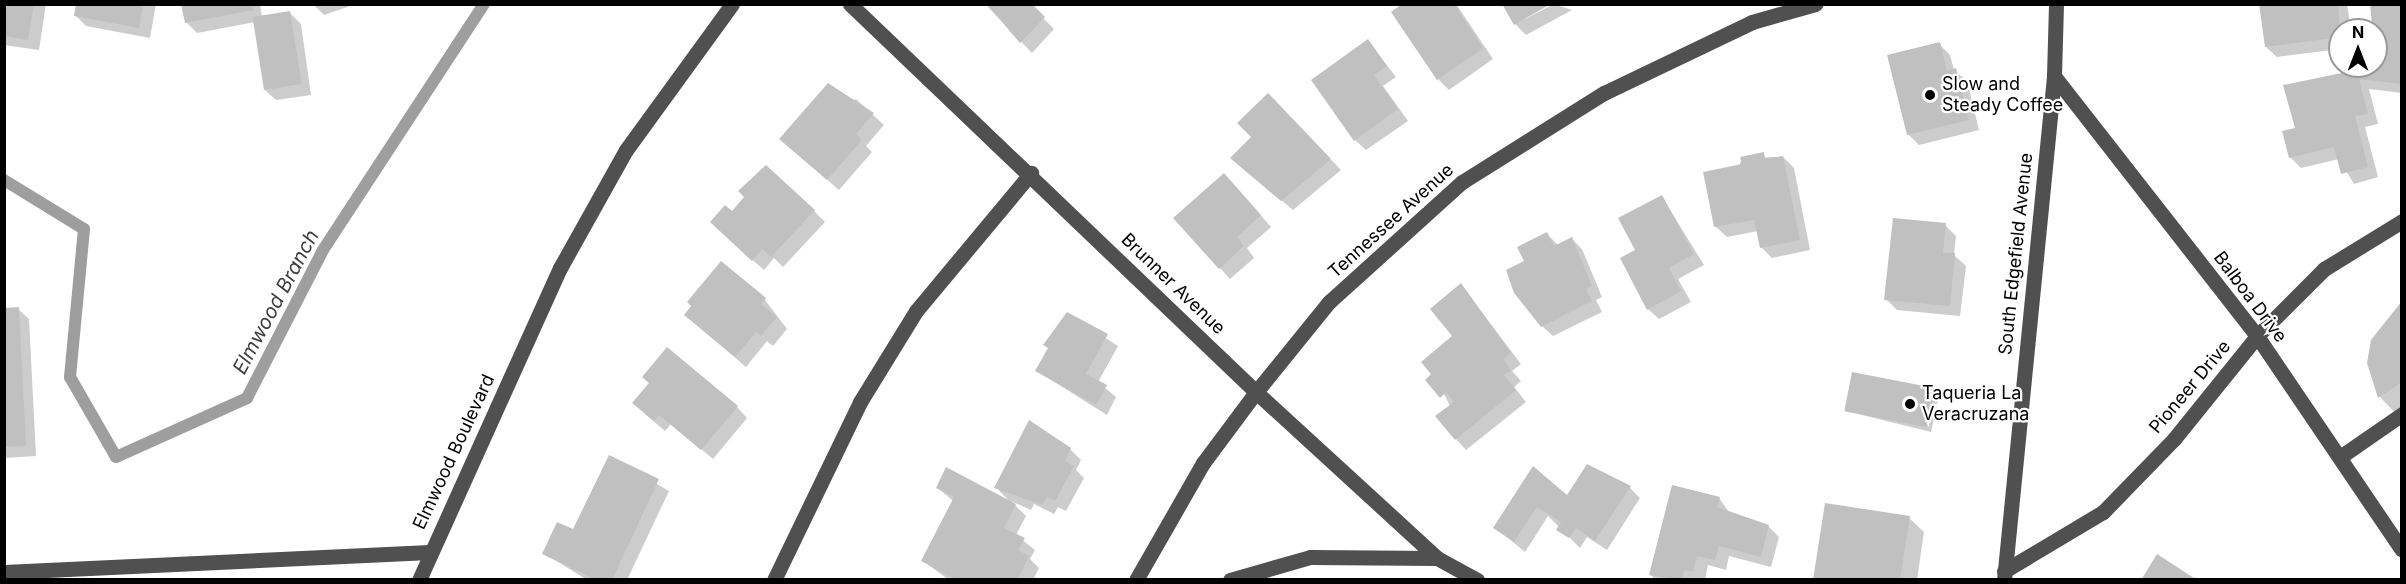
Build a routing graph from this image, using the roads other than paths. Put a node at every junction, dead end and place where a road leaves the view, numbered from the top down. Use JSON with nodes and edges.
{"nodes":[{"id":1,"x":732,"y":4,"type":"edge"},
{"id":2,"x":850,"y":4,"type":"edge"},
{"id":3,"x":1815,"y":4,"type":"edge"},
{"id":4,"x":2056,"y":4,"type":"edge"},
{"id":5,"x":2054,"y":76,"type":"junction"},
{"id":6,"x":1031,"y":172,"type":"junction"},
{"id":7,"x":2402,"y":221,"type":"edge"},
{"id":8,"x":2257,"y":336,"type":"junction"},
{"id":9,"x":1256,"y":392,"type":"junction"},
{"id":10,"x":2402,"y":414,"type":"edge"},
{"id":11,"x":2340,"y":457,"type":"junction"},
{"id":12,"x":2402,"y":550,"type":"edge"},
{"id":13,"x":430,"y":552,"type":"junction"},
{"id":14,"x":1437,"y":558,"type":"junction"},
{"id":15,"x":4,"y":572,"type":"edge"},
{"id":16,"x":2004,"y":575,"type":"edge"},
{"id":17,"x":419,"y":579,"type":"edge"},
{"id":18,"x":774,"y":579,"type":"edge"},
{"id":19,"x":1136,"y":579,"type":"edge"},
{"id":20,"x":1230,"y":579,"type":"edge"},
{"id":21,"x":1476,"y":579,"type":"edge"}],
"edges":[{"from":1,"to":13,"type":"street","name":"Elmwood Boulevard"},
{"from":2,"to":6,"type":"street","name":"Brunner Avenue"},
{"from":3,"to":9,"type":"street","name":"Tennessee Avenue"},
{"from":4,"to":5,"type":"street","name":"South Edgefield Avenue"},
{"from":5,"to":8,"type":"street","name":"Balboa Drive"},
{"from":5,"to":16,"type":"street","name":"South Edgefield Avenue"},
{"from":6,"to":9,"type":"street","name":"Brunner Avenue"},
{"from":6,"to":18,"type":"street"},
{"from":7,"to":8,"type":"street","name":"Pioneer Drive"},
{"from":8,"to":11,"type":"street","name":"Balboa Drive"},
{"from":8,"to":16,"type":"street","name":"Pioneer Drive"},
{"from":9,"to":14,"type":"street","name":"Brunner Avenue"},
{"from":9,"to":19,"type":"street","name":"Tennessee Avenue"},
{"from":10,"to":11,"type":"street"},
{"from":11,"to":12,"type":"street","name":"Balboa Drive"},
{"from":13,"to":15,"type":"street","name":"Elmwood Boulevard"},
{"from":13,"to":17,"type":"street"},
{"from":14,"to":20,"type":"street"},
{"from":14,"to":21,"type":"street","name":"Brunner Avenue"}]}
